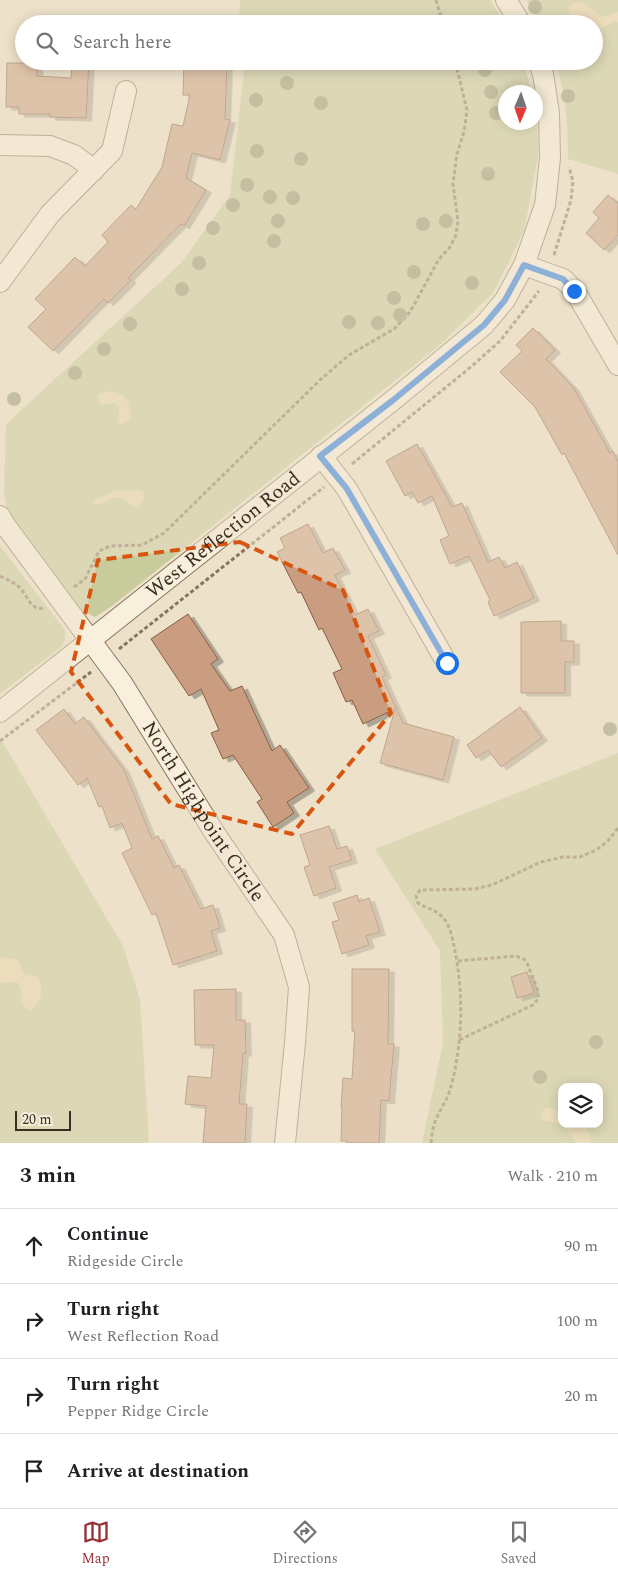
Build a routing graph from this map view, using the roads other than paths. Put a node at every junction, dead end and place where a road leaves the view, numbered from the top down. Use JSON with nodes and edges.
{"nodes":[{"id":1,"x":506,"y":0,"type":"edge"},
{"id":2,"x":515,"y":15,"type":"edge"},
{"id":3,"x":541,"y":70,"type":"edge"},
{"id":4,"x":126,"y":91,"type":"dead end"},
{"id":5,"x":0,"y":145,"type":"edge"},
{"id":6,"x":94,"y":170,"type":"junction"},
{"id":7,"x":524,"y":265,"type":"junction"},
{"id":8,"x":0,"y":282,"type":"edge"},
{"id":9,"x":618,"y":365,"type":"edge"},
{"id":10,"x":320,"y":456,"type":"junction"},
{"id":11,"x":0,"y":516,"type":"edge"},
{"id":12,"x":90,"y":640,"type":"junction"},
{"id":13,"x":447,"y":663,"type":"dead end"},
{"id":14,"x":0,"y":712,"type":"edge"},
{"id":15,"x":285,"y":1143,"type":"edge"}],
"edges":[{"from":1,"to":2,"type":"street"},
{"from":3,"to":7,"type":"street","name":"West Reflection Road"},
{"from":4,"to":6,"type":"street"},
{"from":5,"to":6,"type":"street"},
{"from":6,"to":8,"type":"street"},
{"from":7,"to":9,"type":"street"},
{"from":7,"to":10,"type":"street","name":"West Reflection Road"},
{"from":10,"to":12,"type":"street","name":"West Reflection Road"},
{"from":10,"to":13,"type":"street"},
{"from":11,"to":12,"type":"street","name":"North Highpoint Circle"},
{"from":12,"to":14,"type":"street","name":"West Reflection Road"},
{"from":12,"to":15,"type":"street","name":"North Highpoint Circle"}]}
